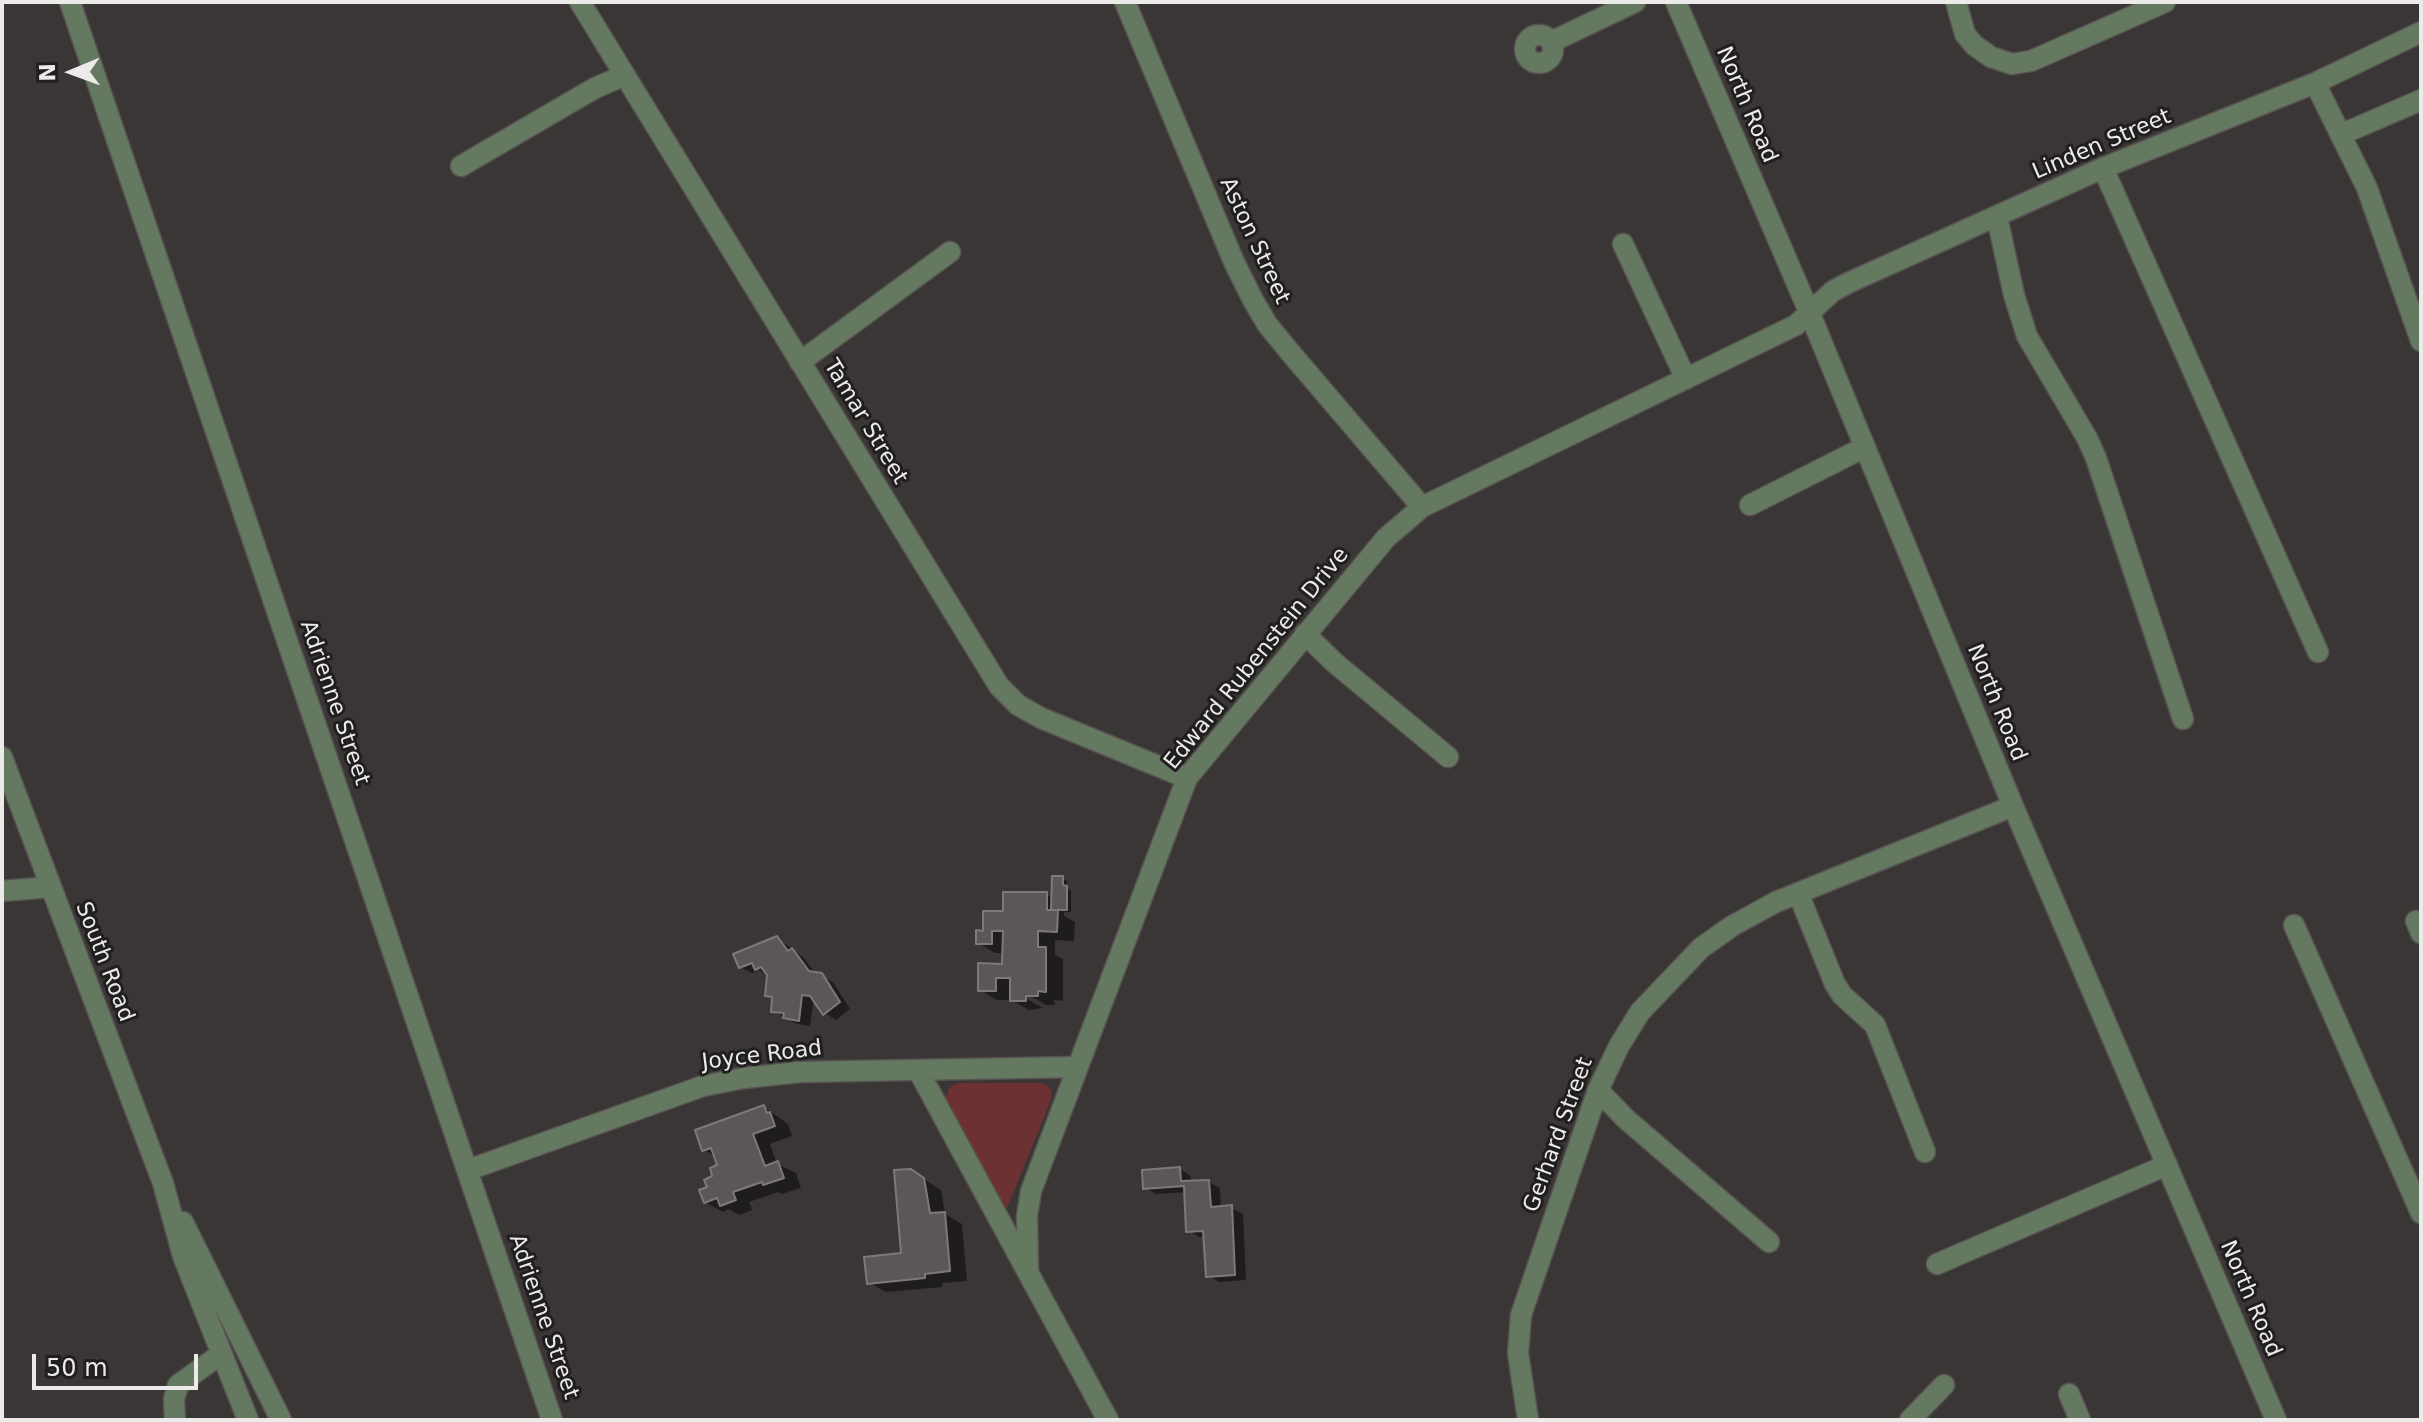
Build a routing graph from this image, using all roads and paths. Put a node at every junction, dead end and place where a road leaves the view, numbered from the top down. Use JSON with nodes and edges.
{"nodes":[{"id":1,"x":70,"y":2,"type":"edge"},
{"id":2,"x":580,"y":2,"type":"edge"},
{"id":3,"x":1125,"y":2,"type":"edge"},
{"id":4,"x":1635,"y":2,"type":"edge"},
{"id":5,"x":1676,"y":2,"type":"edge"},
{"id":6,"x":1956,"y":2,"type":"edge"},
{"id":7,"x":2165,"y":2,"type":"edge"},
{"id":8,"x":2421,"y":32,"type":"edge"},
{"id":9,"x":1551,"y":42,"type":"dead end"},
{"id":10,"x":625,"y":75,"type":"junction"},
{"id":11,"x":2315,"y":83,"type":"junction"},
{"id":12,"x":2421,"y":100,"type":"edge"},
{"id":13,"x":2342,"y":134,"type":"junction"},
{"id":14,"x":461,"y":166,"type":"dead end"},
{"id":15,"x":2103,"y":168,"type":"junction"},
{"id":16,"x":1997,"y":217,"type":"junction"},
{"id":17,"x":1623,"y":244,"type":"dead end"},
{"id":18,"x":950,"y":252,"type":"dead end"},
{"id":19,"x":1810,"y":314,"type":"junction"},
{"id":20,"x":2421,"y":341,"type":"edge"},
{"id":21,"x":800,"y":362,"type":"junction"},
{"id":22,"x":1686,"y":379,"type":"junction"},
{"id":23,"x":1865,"y":447,"type":"junction"},
{"id":24,"x":1750,"y":505,"type":"dead end"},
{"id":25,"x":1422,"y":507,"type":"junction"},
{"id":26,"x":1305,"y":634,"type":"junction"},
{"id":27,"x":2318,"y":652,"type":"dead end"},
{"id":28,"x":2183,"y":719,"type":"dead end"},
{"id":29,"x":2,"y":757,"type":"edge"},
{"id":30,"x":1448,"y":757,"type":"dead end"},
{"id":31,"x":1187,"y":778,"type":"junction"},
{"id":32,"x":2013,"y":806,"type":"junction"},
{"id":33,"x":51,"y":887,"type":"junction"},
{"id":34,"x":2,"y":891,"type":"edge"},
{"id":35,"x":1798,"y":893,"type":"junction"},
{"id":36,"x":2294,"y":925,"type":"dead end"},
{"id":37,"x":1076,"y":1067,"type":"junction"},
{"id":38,"x":918,"y":1070,"type":"junction"},
{"id":39,"x":1598,"y":1090,"type":"junction"},
{"id":40,"x":1925,"y":1152,"type":"dead end"},
{"id":41,"x":2167,"y":1165,"type":"junction"},
{"id":42,"x":468,"y":1170,"type":"junction"},
{"id":43,"x":163,"y":1183,"type":"junction"},
{"id":44,"x":2421,"y":1213,"type":"edge"},
{"id":45,"x":1769,"y":1242,"type":"dead end"},
{"id":46,"x":1937,"y":1264,"type":"dead end"},
{"id":47,"x":1028,"y":1270,"type":"junction"},
{"id":48,"x":221,"y":1354,"type":"junction"},
{"id":49,"x":1944,"y":1385,"type":"dead end"},
{"id":50,"x":2069,"y":1394,"type":"dead end"},
{"id":51,"x":175,"y":1420,"type":"edge"},
{"id":52,"x":248,"y":1420,"type":"edge"},
{"id":53,"x":281,"y":1420,"type":"edge"},
{"id":54,"x":552,"y":1420,"type":"edge"},
{"id":55,"x":1108,"y":1420,"type":"edge"},
{"id":56,"x":1528,"y":1420,"type":"edge"},
{"id":57,"x":1910,"y":1420,"type":"edge"},
{"id":58,"x":2080,"y":1420,"type":"edge"},
{"id":59,"x":2276,"y":1420,"type":"edge"}],
"edges":[{"from":1,"to":42,"type":"street","name":"Adrienne Street"},
{"from":2,"to":10,"type":"street","name":"Tamar Street"},
{"from":3,"to":25,"type":"street","name":"Aston Street"},
{"from":4,"to":9,"type":"street"},
{"from":5,"to":19,"type":"street","name":"North Road"},
{"from":6,"to":7,"type":"street"},
{"from":8,"to":11,"type":"street","name":"Linden Street"},
{"from":10,"to":14,"type":"street"},
{"from":10,"to":21,"type":"street","name":"Tamar Street"},
{"from":11,"to":13,"type":"street"},
{"from":11,"to":15,"type":"street","name":"Linden Street"},
{"from":12,"to":13,"type":"street"},
{"from":13,"to":20,"type":"street"},
{"from":15,"to":16,"type":"street","name":"Linden Street"},
{"from":15,"to":27,"type":"street"},
{"from":16,"to":19,"type":"street","name":"Linden Street"},
{"from":16,"to":28,"type":"street"},
{"from":17,"to":22,"type":"street"},
{"from":18,"to":21,"type":"street"},
{"from":19,"to":22,"type":"street","name":"Edward Rubenstein Drive"},
{"from":19,"to":23,"type":"street","name":"North Road"},
{"from":21,"to":31,"type":"street","name":"Tamar Street"},
{"from":22,"to":25,"type":"street","name":"Edward Rubenstein Drive"},
{"from":23,"to":24,"type":"street"},
{"from":23,"to":32,"type":"street","name":"North Road"},
{"from":25,"to":26,"type":"street","name":"Edward Rubenstein Drive"},
{"from":26,"to":30,"type":"street"},
{"from":26,"to":31,"type":"street","name":"Edward Rubenstein Drive"},
{"from":29,"to":33,"type":"street","name":"South Road"},
{"from":31,"to":37,"type":"street","name":"Edward Rubenstein Drive"},
{"from":32,"to":35,"type":"street","name":"Gerhard Street"},
{"from":32,"to":41,"type":"street","name":"North Road"},
{"from":33,"to":34,"type":"street"},
{"from":33,"to":43,"type":"street","name":"South Road"},
{"from":35,"to":39,"type":"street","name":"Gerhard Street"},
{"from":35,"to":40,"type":"street"},
{"from":36,"to":44,"type":"street"},
{"from":37,"to":38,"type":"street","name":"Joyce Road"},
{"from":37,"to":47,"type":"street","name":"Edward Rubenstein Drive"},
{"from":38,"to":42,"type":"street","name":"Joyce Road"},
{"from":38,"to":47,"type":"street","name":"Edward Rubenstein Drive"},
{"from":39,"to":45,"type":"street"},
{"from":39,"to":56,"type":"street","name":"Gerhard Street"},
{"from":41,"to":46,"type":"street"},
{"from":41,"to":59,"type":"street","name":"North Road"},
{"from":42,"to":54,"type":"street","name":"Adrienne Street"},
{"from":43,"to":48,"type":"street","name":"South Road"},
{"from":43,"to":53,"type":"street","name":"South Road"},
{"from":47,"to":55,"type":"street","name":"Edward Rubenstein Drive"},
{"from":48,"to":51,"type":"street"},
{"from":48,"to":52,"type":"street","name":"South Road"},
{"from":49,"to":57,"type":"street"},
{"from":50,"to":58,"type":"street"}]}
